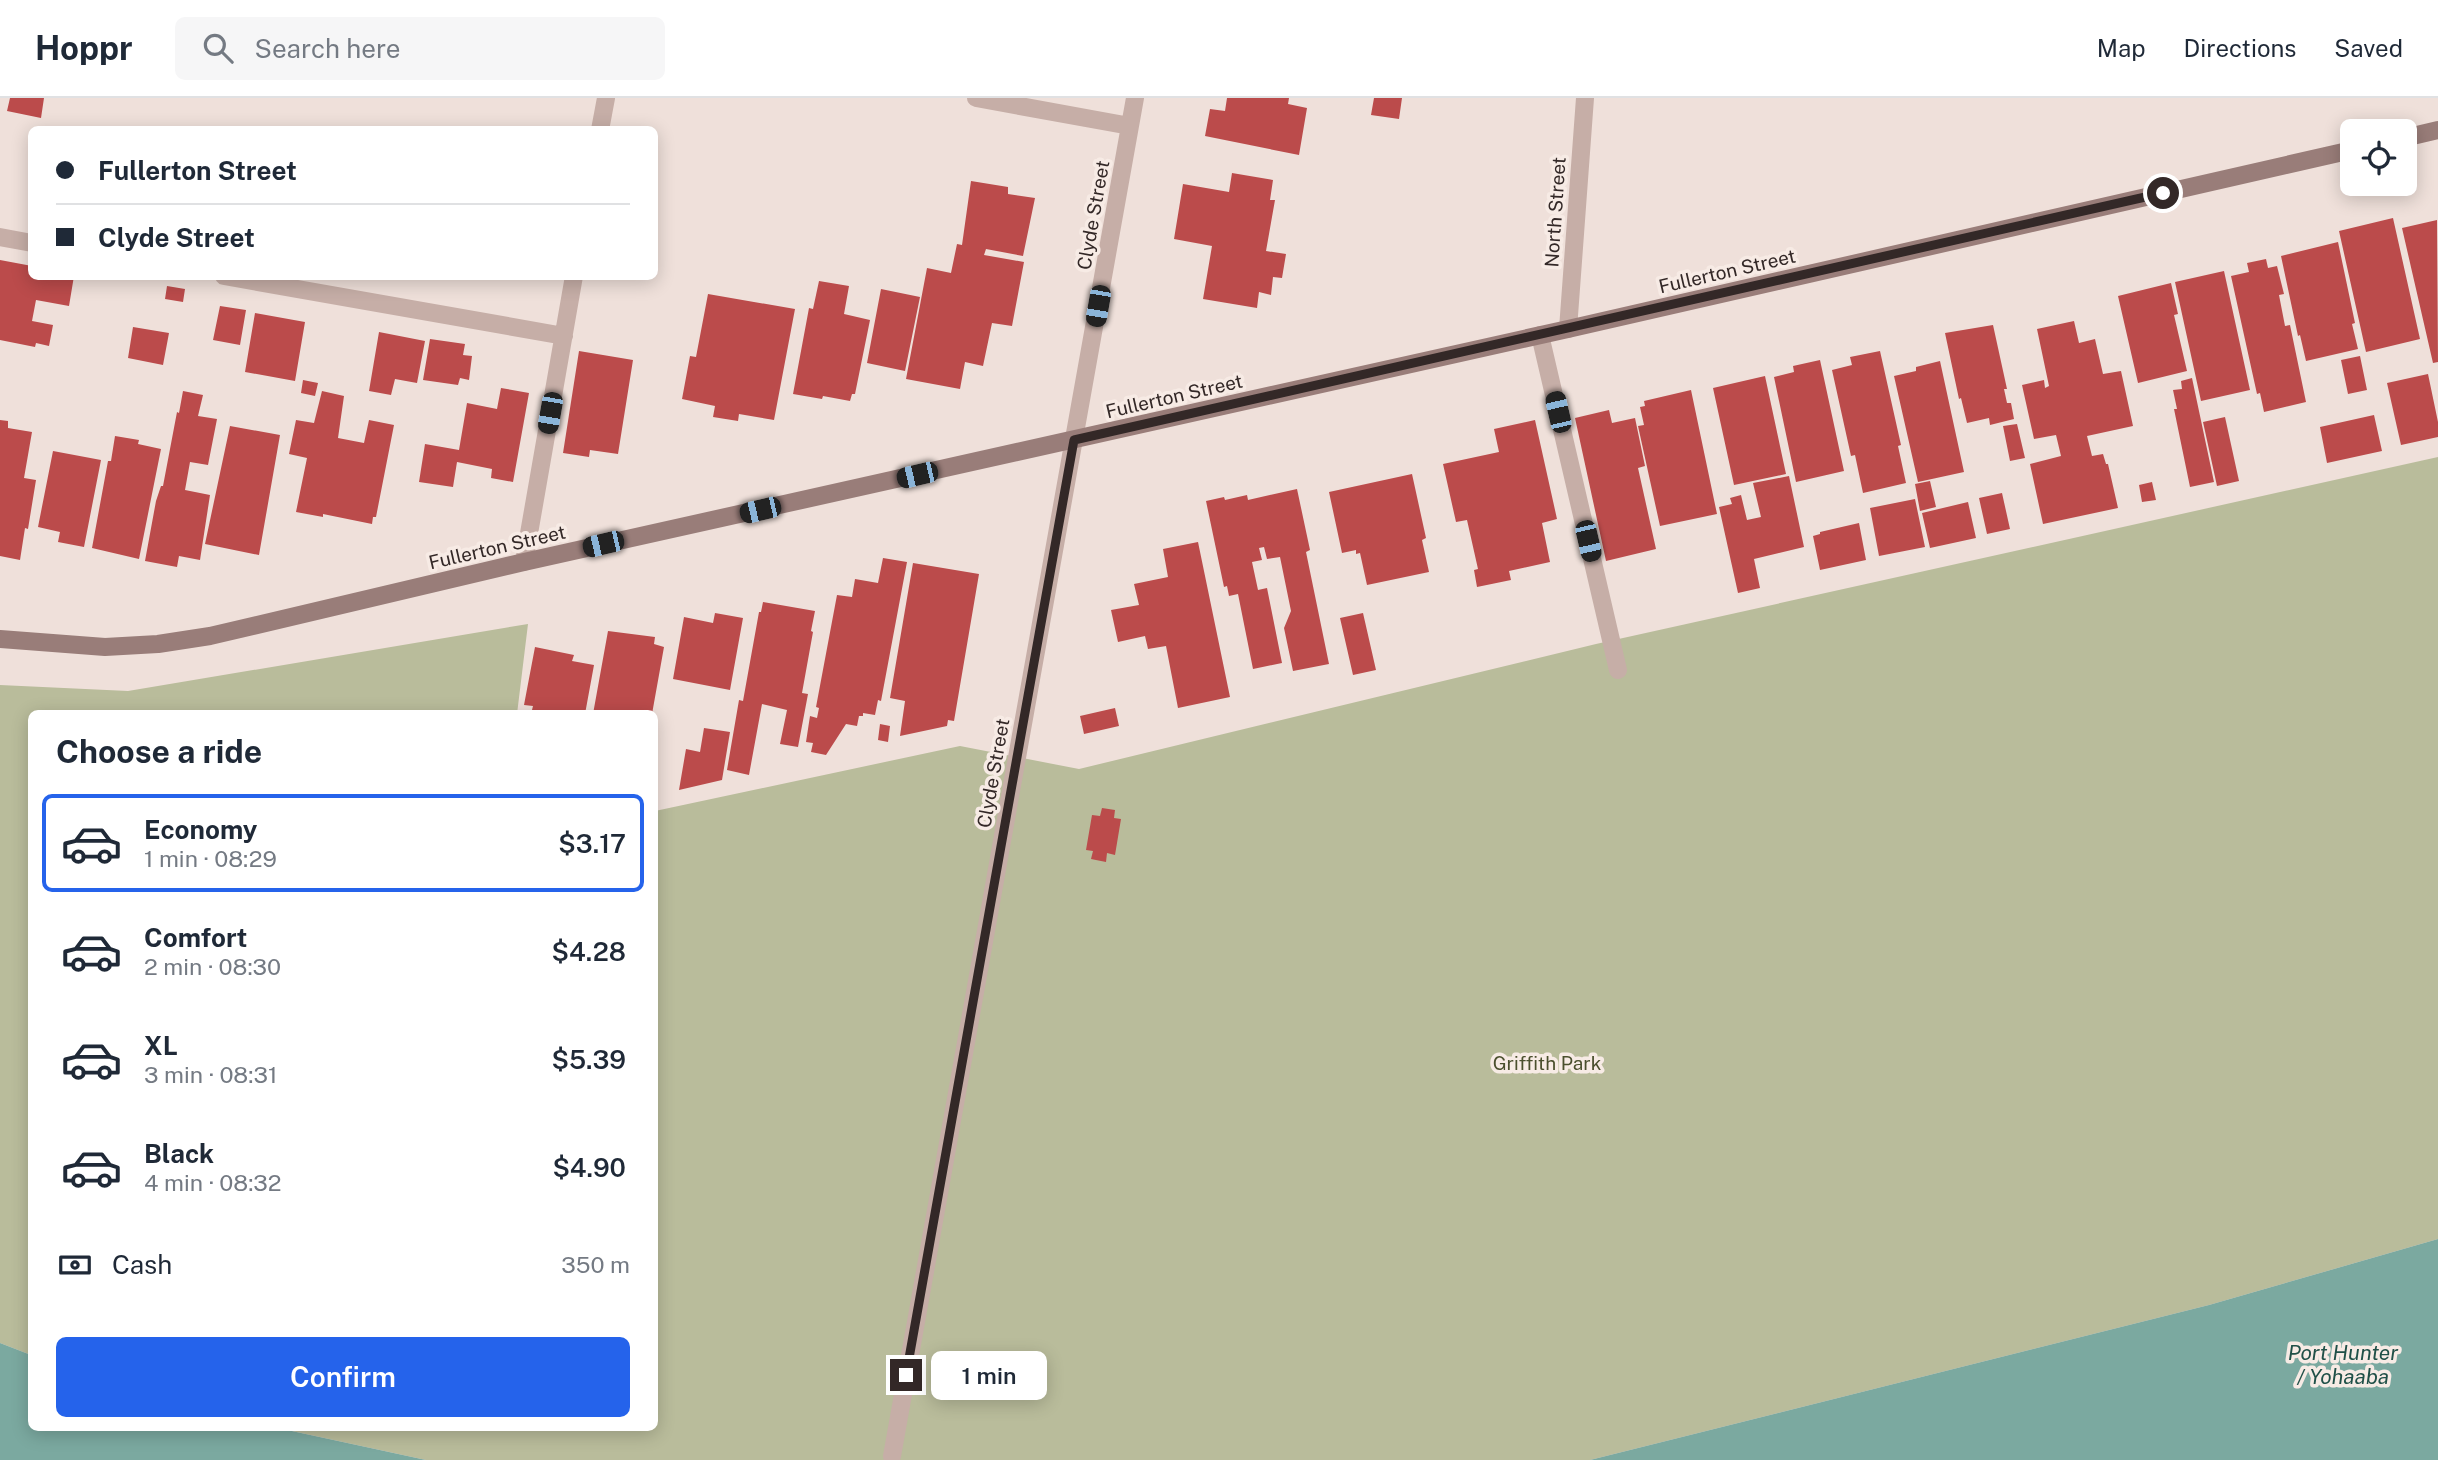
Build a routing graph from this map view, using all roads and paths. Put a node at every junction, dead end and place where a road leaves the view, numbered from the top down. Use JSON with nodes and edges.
{"nodes":[{"id":1,"x":606,"y":98,"type":"edge"},
{"id":2,"x":976,"y":98,"type":"edge"},
{"id":3,"x":1135,"y":98,"type":"edge"},
{"id":4,"x":1585,"y":98,"type":"edge"},
{"id":5,"x":601,"y":126,"type":"edge"},
{"id":6,"x":1130,"y":126,"type":"junction"},
{"id":7,"x":2438,"y":131,"type":"edge"},
{"id":8,"x":2417,"y":135,"type":"edge"},
{"id":9,"x":2340,"y":153,"type":"edge"},
{"id":10,"x":0,"y":237,"type":"edge"},
{"id":11,"x":28,"y":242,"type":"edge"},
{"id":12,"x":247,"y":280,"type":"edge"},
{"id":13,"x":573,"y":280,"type":"edge"},
{"id":14,"x":1568,"y":329,"type":"junction"},
{"id":15,"x":1540,"y":335,"type":"junction"},
{"id":16,"x":564,"y":336,"type":"junction"},
{"id":17,"x":1074,"y":440,"type":"junction"},
{"id":18,"x":524,"y":562,"type":"junction"},
{"id":19,"x":0,"y":639,"type":"edge"},
{"id":20,"x":1618,"y":670,"type":"dead end"},
{"id":21,"x":892,"y":1456,"type":"dead end"}],
"edges":[{"from":1,"to":5,"type":"street"},
{"from":2,"to":6,"type":"street"},
{"from":3,"to":6,"type":"street","name":"Clyde Street"},
{"from":4,"to":14,"type":"street","name":"North Street"},
{"from":6,"to":17,"type":"street","name":"Clyde Street"},
{"from":7,"to":8,"type":"main road"},
{"from":9,"to":14,"type":"main road","name":"Fullerton Street"},
{"from":10,"to":11,"type":"street"},
{"from":12,"to":16,"type":"street"},
{"from":13,"to":16,"type":"street"},
{"from":14,"to":15,"type":"main road","name":"Fullerton Street"},
{"from":15,"to":17,"type":"main road","name":"Fullerton Street"},
{"from":15,"to":20,"type":"street"},
{"from":16,"to":18,"type":"street"},
{"from":17,"to":18,"type":"main road","name":"Fullerton Street"},
{"from":17,"to":21,"type":"street","name":"Clyde Street"},
{"from":18,"to":19,"type":"main road","name":"Fullerton Street"}]}
